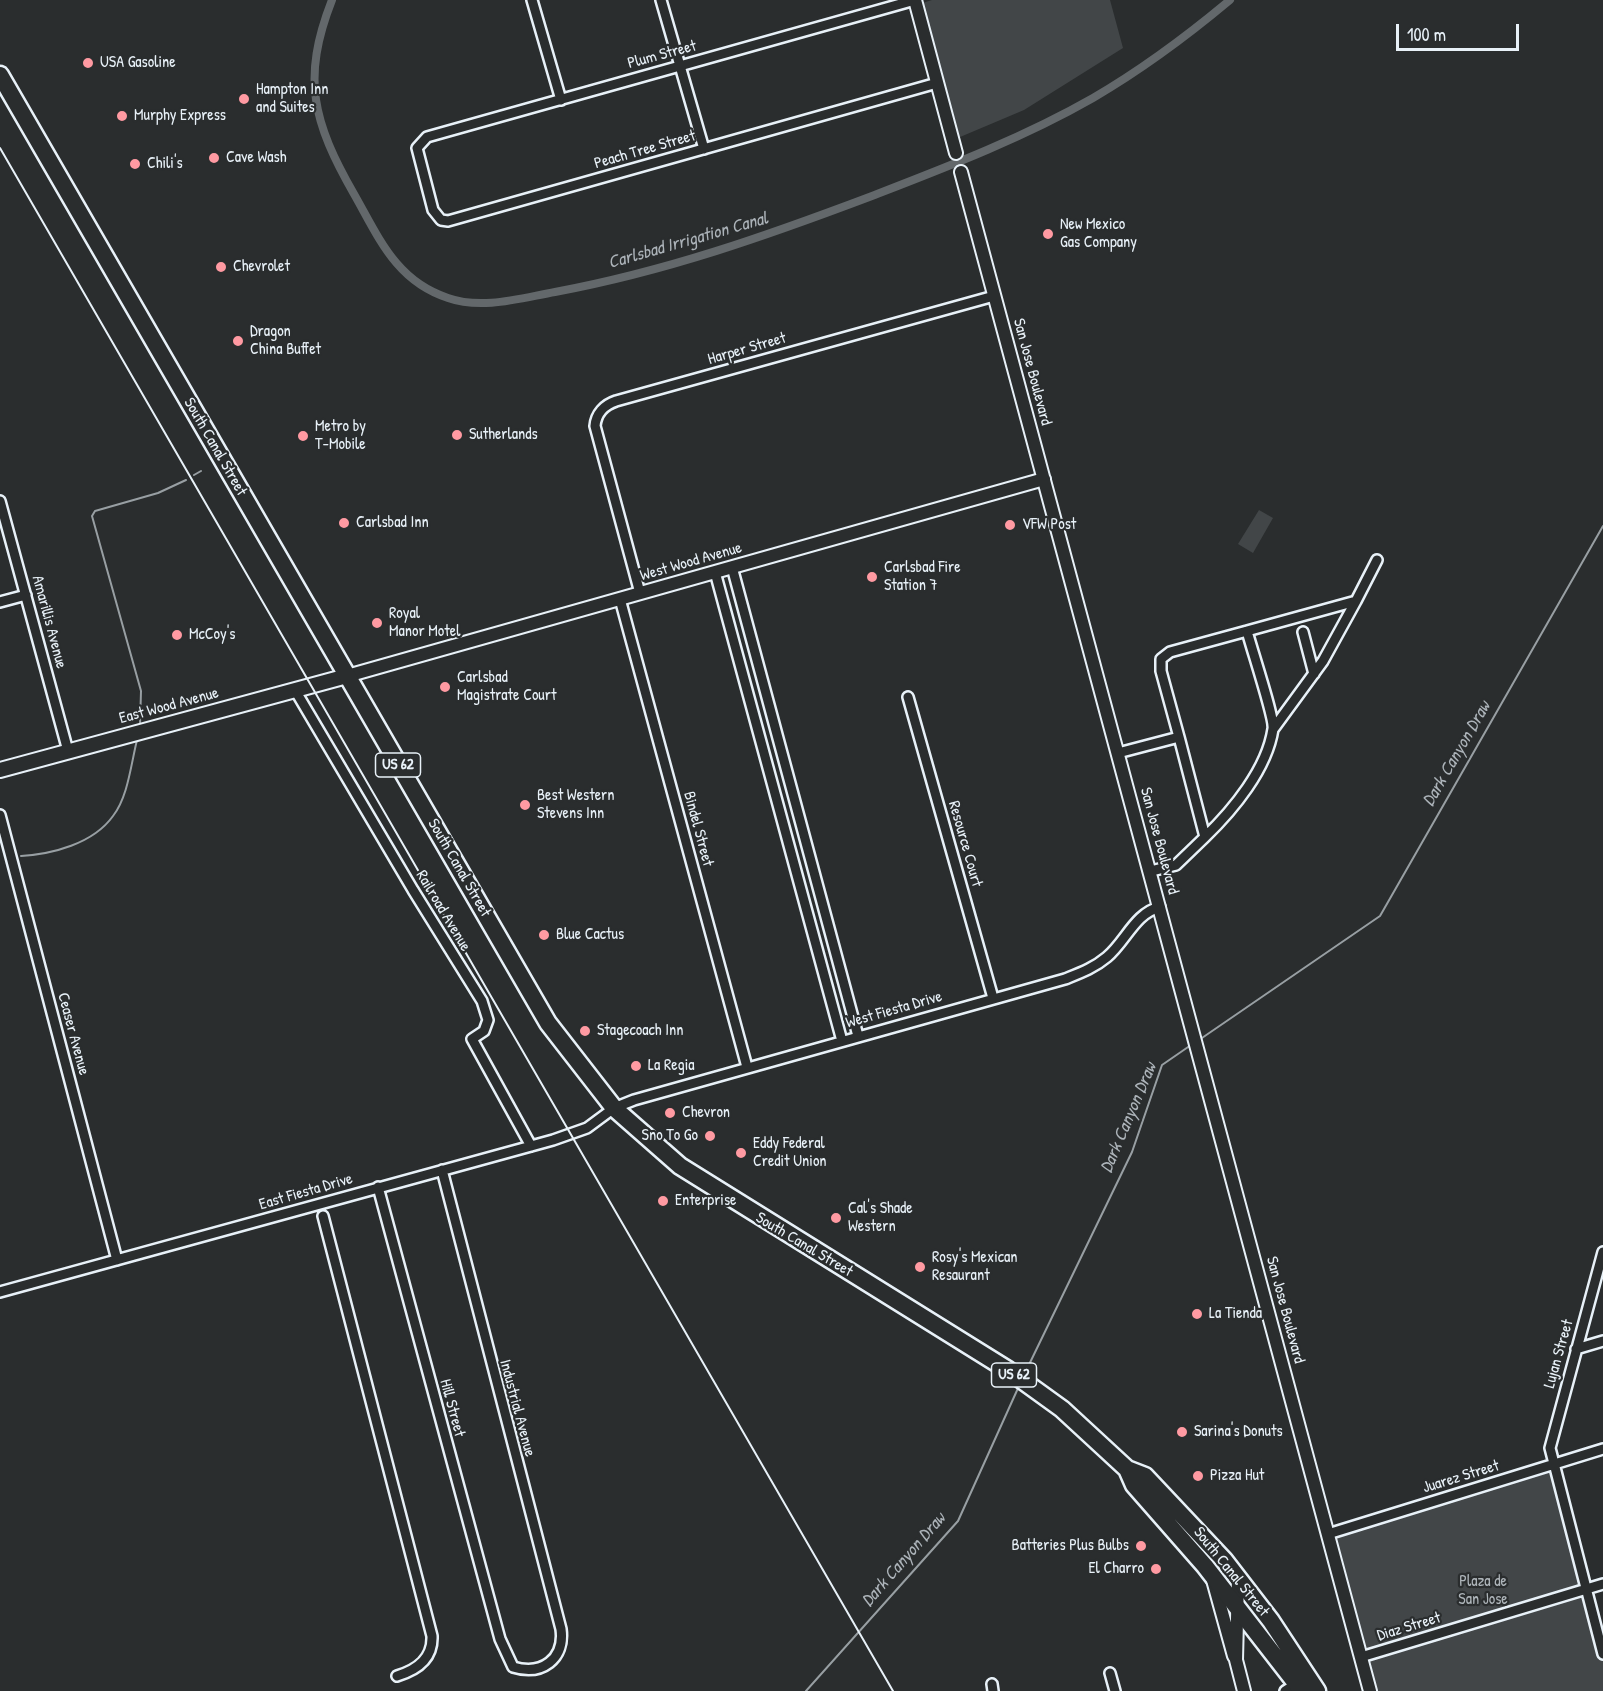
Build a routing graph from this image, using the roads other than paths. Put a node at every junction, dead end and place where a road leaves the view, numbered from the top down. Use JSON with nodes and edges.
{"nodes":[{"id":1,"x":532,"y":0,"type":"edge"},
{"id":2,"x":661,"y":0,"type":"edge"},
{"id":3,"x":915,"y":0,"type":"edge"},
{"id":4,"x":679,"y":66,"type":"junction"},
{"id":5,"x":0,"y":75,"type":"edge"},
{"id":6,"x":937,"y":83,"type":"junction"},
{"id":7,"x":561,"y":100,"type":"junction"},
{"id":8,"x":420,"y":144,"type":"joint"},
{"id":9,"x":704,"y":149,"type":"junction"},
{"id":10,"x":956,"y":153,"type":"joint"},
{"id":11,"x":961,"y":172,"type":"joint"},
{"id":12,"x":994,"y":296,"type":"junction"},
{"id":13,"x":1044,"y":479,"type":"junction"},
{"id":14,"x":0,"y":501,"type":"edge"},
{"id":15,"x":1377,"y":560,"type":"dead end"},
{"id":16,"x":732,"y":567,"type":"junction"},
{"id":17,"x":715,"y":572,"type":"junction"},
{"id":18,"x":640,"y":593,"type":"junction"},
{"id":19,"x":26,"y":595,"type":"junction"},
{"id":20,"x":620,"y":599,"type":"junction"},
{"id":21,"x":1356,"y":601,"type":"junction"},
{"id":22,"x":0,"y":602,"type":"edge"},
{"id":23,"x":1246,"y":631,"type":"junction"},
{"id":24,"x":1303,"y":633,"type":"dead end"},
{"id":25,"x":1314,"y":674,"type":"junction"},
{"id":26,"x":347,"y":676,"type":"junction"},
{"id":27,"x":295,"y":690,"type":"junction"},
{"id":28,"x":908,"y":698,"type":"dead end"},
{"id":29,"x":1274,"y":728,"type":"junction"},
{"id":30,"x":1179,"y":737,"type":"junction"},
{"id":31,"x":68,"y":751,"type":"junction"},
{"id":32,"x":1118,"y":753,"type":"junction"},
{"id":33,"x":0,"y":770,"type":"edge"},
{"id":34,"x":0,"y":815,"type":"edge"},
{"id":35,"x":1205,"y":837,"type":"junction"},
{"id":36,"x":5,"y":853,"type":"edge"},
{"id":37,"x":1150,"y":872,"type":"junction"},
{"id":38,"x":1160,"y":907,"type":"junction"},
{"id":39,"x":993,"y":998,"type":"junction"},
{"id":40,"x":858,"y":1036,"type":"junction"},
{"id":41,"x":842,"y":1041,"type":"junction"},
{"id":42,"x":747,"y":1067,"type":"junction"},
{"id":43,"x":614,"y":1108,"type":"junction"},
{"id":44,"x":531,"y":1146,"type":"junction"},
{"id":45,"x":442,"y":1170,"type":"junction"},
{"id":46,"x":378,"y":1187,"type":"junction"},
{"id":47,"x":323,"y":1216,"type":"dead end"},
{"id":48,"x":1603,"y":1252,"type":"edge"},
{"id":49,"x":117,"y":1260,"type":"junction"},
{"id":50,"x":0,"y":1292,"type":"edge"},
{"id":51,"x":1603,"y":1341,"type":"edge"},
{"id":52,"x":1576,"y":1349,"type":"junction"},
{"id":53,"x":1603,"y":1449,"type":"edge"},
{"id":54,"x":1554,"y":1464,"type":"junction"},
{"id":55,"x":1127,"y":1468,"type":"junction"},
{"id":56,"x":1328,"y":1534,"type":"junction"},
{"id":57,"x":1213,"y":1576,"type":"junction"},
{"id":58,"x":1238,"y":1578,"type":"junction"},
{"id":59,"x":1603,"y":1584,"type":"edge"},
{"id":60,"x":1586,"y":1589,"type":"junction"},
{"id":61,"x":1239,"y":1608,"type":"junction"},
{"id":62,"x":559,"y":1654,"type":"joint"},
{"id":63,"x":1603,"y":1654,"type":"edge"},
{"id":64,"x":1361,"y":1657,"type":"junction"},
{"id":65,"x":1236,"y":1660,"type":"junction"},
{"id":66,"x":1110,"y":1673,"type":"dead end"},
{"id":67,"x":396,"y":1676,"type":"dead end"},
{"id":68,"x":1298,"y":1685,"type":"edge"},
{"id":69,"x":1115,"y":1691,"type":"edge"},
{"id":70,"x":1244,"y":1691,"type":"edge"},
{"id":71,"x":1317,"y":1691,"type":"edge"},
{"id":72,"x":1370,"y":1691,"type":"edge"}],
"edges":[{"from":1,"to":7,"type":"street"},
{"from":2,"to":4,"type":"street"},
{"from":3,"to":4,"type":"street","name":"Plum Street"},
{"from":3,"to":6,"type":"street","name":"San Jose Boulevard"},
{"from":4,"to":7,"type":"street","name":"Plum Street"},
{"from":4,"to":9,"type":"street"},
{"from":5,"to":26,"type":"highway","name":"South Canal Street","number":"US 62"},
{"from":6,"to":9,"type":"street","name":"Peach Tree Street"},
{"from":6,"to":10,"type":"street","name":"San Jose Boulevard"},
{"from":7,"to":8,"type":"street","name":"Plum Street"},
{"from":8,"to":9,"type":"street","name":"Peach Tree Street"},
{"from":10,"to":11,"type":"street","name":"San Jose Boulevard"},
{"from":11,"to":12,"type":"street","name":"San Jose Boulevard"},
{"from":12,"to":13,"type":"street","name":"San Jose Boulevard"},
{"from":12,"to":18,"type":"street","name":"Harper Street"},
{"from":13,"to":16,"type":"street","name":"West Wood Avenue"},
{"from":13,"to":32,"type":"street","name":"San Jose Boulevard"},
{"from":14,"to":19,"type":"street","name":"Amarillis Avenue"},
{"from":15,"to":21,"type":"street"},
{"from":16,"to":17,"type":"street","name":"West Wood Avenue"},
{"from":16,"to":40,"type":"street"},
{"from":17,"to":18,"type":"street","name":"West Wood Avenue"},
{"from":17,"to":41,"type":"street"},
{"from":18,"to":20,"type":"street","name":"West Wood Avenue"},
{"from":19,"to":22,"type":"street"},
{"from":19,"to":31,"type":"street","name":"Amarillis Avenue"},
{"from":20,"to":26,"type":"street","name":"West Wood Avenue"},
{"from":20,"to":42,"type":"street","name":"Bindel Street"},
{"from":21,"to":23,"type":"street"},
{"from":21,"to":25,"type":"street"},
{"from":23,"to":29,"type":"street"},
{"from":23,"to":30,"type":"street"},
{"from":24,"to":25,"type":"street"},
{"from":25,"to":29,"type":"street"},
{"from":26,"to":27,"type":"main road","name":"East Wood Avenue"},
{"from":26,"to":43,"type":"highway","name":"South Canal Street","number":"US 62"},
{"from":27,"to":31,"type":"main road","name":"East Wood Avenue"},
{"from":27,"to":44,"type":"street","name":"Railroad Avenue"},
{"from":28,"to":39,"type":"street","name":"Resource Court"},
{"from":29,"to":35,"type":"street"},
{"from":30,"to":32,"type":"street"},
{"from":30,"to":35,"type":"street"},
{"from":31,"to":33,"type":"main road","name":"East Wood Avenue"},
{"from":32,"to":37,"type":"street","name":"San Jose Boulevard"},
{"from":34,"to":36,"type":"street","name":"Ceaser Avenue"},
{"from":35,"to":37,"type":"street"},
{"from":36,"to":49,"type":"street","name":"Ceaser Avenue"},
{"from":37,"to":38,"type":"street","name":"San Jose Boulevard"},
{"from":38,"to":39,"type":"street","name":"West Fiesta Drive"},
{"from":38,"to":56,"type":"street","name":"San Jose Boulevard"},
{"from":39,"to":40,"type":"street","name":"West Fiesta Drive"},
{"from":40,"to":41,"type":"street","name":"West Fiesta Drive"},
{"from":41,"to":42,"type":"street","name":"West Fiesta Drive"},
{"from":42,"to":43,"type":"street","name":"West Fiesta Drive"},
{"from":43,"to":44,"type":"street","name":"East Fiesta Drive"},
{"from":43,"to":55,"type":"highway","name":"South Canal Street","number":"US 62"},
{"from":44,"to":45,"type":"street","name":"East Fiesta Drive"},
{"from":45,"to":46,"type":"street","name":"East Fiesta Drive"},
{"from":45,"to":62,"type":"street","name":"Industrial Avenue"},
{"from":46,"to":49,"type":"street","name":"East Fiesta Drive"},
{"from":46,"to":62,"type":"street","name":"Hill Street"},
{"from":47,"to":67,"type":"street"},
{"from":48,"to":52,"type":"street","name":"Lujan Street"},
{"from":49,"to":50,"type":"street","name":"East Fiesta Drive"},
{"from":51,"to":52,"type":"street"},
{"from":52,"to":54,"type":"street","name":"Lujan Street"},
{"from":53,"to":54,"type":"street","name":"Juarez Street"},
{"from":54,"to":56,"type":"street","name":"Juarez Street"},
{"from":54,"to":60,"type":"street","name":"Lujan Street"},
{"from":55,"to":57,"type":"highway","name":"South Canal Street","number":"US 62"},
{"from":55,"to":58,"type":"highway","name":"South Canal Street","number":"US 62"},
{"from":56,"to":64,"type":"street","name":"San Jose Boulevard"},
{"from":57,"to":61,"type":"highway","name":"South Canal Street","number":"US 62"},
{"from":57,"to":65,"type":"street"},
{"from":58,"to":61,"type":"street"},
{"from":58,"to":68,"type":"highway","name":"South Canal Street","number":"US 62"},
{"from":59,"to":60,"type":"street","name":"Diaz Street"},
{"from":60,"to":63,"type":"street","name":"Lujan Street"},
{"from":60,"to":64,"type":"street","name":"Diaz Street"},
{"from":61,"to":65,"type":"street"},
{"from":61,"to":68,"type":"highway","name":"South Canal Street","number":"US 62"},
{"from":64,"to":72,"type":"street","name":"San Jose Boulevard"},
{"from":65,"to":70,"type":"street"},
{"from":66,"to":69,"type":"street"},
{"from":68,"to":71,"type":"highway","name":"South Canal Street","number":"US 62"}]}
